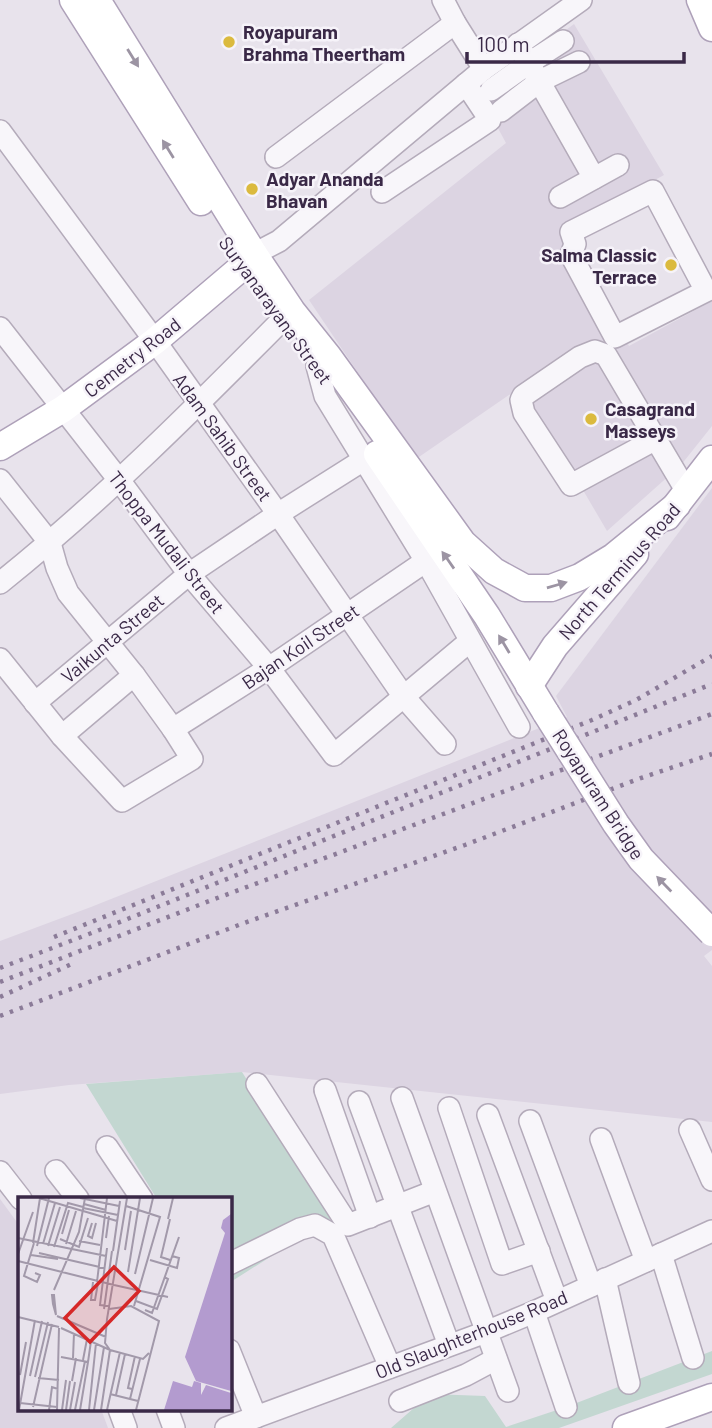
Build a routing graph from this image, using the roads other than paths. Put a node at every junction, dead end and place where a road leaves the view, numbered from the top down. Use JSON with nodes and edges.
{"nodes":[{"id":1,"x":443,"y":0,"type":"edge"},
{"id":2,"x":581,"y":0,"type":"edge"},
{"id":3,"x":700,"y":0,"type":"edge"},
{"id":4,"x":87,"y":3,"type":"edge"},
{"id":5,"x":455,"y":23,"type":"junction"},
{"id":6,"x":712,"y":28,"type":"edge"},
{"id":7,"x":563,"y":41,"type":"dead end"},
{"id":8,"x":579,"y":62,"type":"dead end"},
{"id":9,"x":529,"y":63,"type":"junction"},
{"id":10,"x":484,"y":69,"type":"junction"},
{"id":11,"x":466,"y":84,"type":"junction"},
{"id":12,"x":491,"y":90,"type":"dead end"},
{"id":13,"x":501,"y":111,"type":"dead end"},
{"id":14,"x":0,"y":131,"type":"edge"},
{"id":15,"x":276,"y":157,"type":"dead end"},
{"id":16,"x":618,"y":164,"type":"dead end"},
{"id":17,"x":594,"y":178,"type":"junction"},
{"id":18,"x":382,"y":192,"type":"dead end"},
{"id":19,"x":560,"y":197,"type":"dead end"},
{"id":20,"x":248,"y":260,"type":"junction"},
{"id":21,"x":705,"y":273,"type":"edge"},
{"id":22,"x":283,"y":320,"type":"junction"},
{"id":23,"x":0,"y":328,"type":"edge"},
{"id":24,"x":155,"y":341,"type":"junction"},
{"id":25,"x":317,"y":366,"type":"junction"},
{"id":26,"x":199,"y":404,"type":"junction"},
{"id":27,"x":63,"y":409,"type":"junction"},
{"id":28,"x":656,"y":439,"type":"junction"},
{"id":29,"x":0,"y":447,"type":"edge"},
{"id":30,"x":365,"y":459,"type":"junction"},
{"id":31,"x":712,"y":459,"type":"edge"},
{"id":32,"x":0,"y":480,"type":"edge"},
{"id":33,"x":119,"y":480,"type":"junction"},
{"id":34,"x":682,"y":499,"type":"junction"},
{"id":35,"x":278,"y":514,"type":"junction"},
{"id":36,"x":50,"y":543,"type":"junction"},
{"id":37,"x":426,"y":561,"type":"junction"},
{"id":38,"x":189,"y":574,"type":"junction"},
{"id":39,"x":0,"y":583,"type":"edge"},
{"id":40,"x":347,"y":614,"type":"junction"},
{"id":41,"x":470,"y":641,"type":"junction"},
{"id":42,"x":107,"y":643,"type":"junction"},
{"id":43,"x":0,"y":659,"type":"edge"},
{"id":44,"x":269,"y":668,"type":"junction"},
{"id":45,"x":134,"y":675,"type":"junction"},
{"id":46,"x":529,"y":686,"type":"junction"},
{"id":47,"x":404,"y":697,"type":"junction"},
{"id":48,"x":35,"y":702,"type":"junction"},
{"id":49,"x":519,"y":727,"type":"dead end"},
{"id":50,"x":173,"y":729,"type":"junction"},
{"id":51,"x":62,"y":736,"type":"junction"},
{"id":52,"x":445,"y":744,"type":"dead end"},
{"id":53,"x":712,"y":933,"type":"edge"},
{"id":54,"x":257,"y":1084,"type":"dead end"},
{"id":55,"x":325,"y":1090,"type":"dead end"},
{"id":56,"x":402,"y":1098,"type":"dead end"},
{"id":57,"x":359,"y":1102,"type":"dead end"},
{"id":58,"x":449,"y":1108,"type":"dead end"},
{"id":59,"x":488,"y":1115,"type":"dead end"},
{"id":60,"x":530,"y":1121,"type":"dead end"},
{"id":61,"x":690,"y":1130,"type":"dead end"},
{"id":62,"x":601,"y":1139,"type":"dead end"},
{"id":63,"x":107,"y":1147,"type":"dead end"},
{"id":64,"x":56,"y":1171,"type":"dead end"},
{"id":65,"x":0,"y":1172,"type":"edge"},
{"id":66,"x":712,"y":1180,"type":"edge"},
{"id":67,"x":435,"y":1191,"type":"junction"},
{"id":68,"x":19,"y":1197,"type":"edge"},
{"id":69,"x":76,"y":1197,"type":"edge"},
{"id":70,"x":141,"y":1197,"type":"edge"},
{"id":71,"x":398,"y":1206,"type":"junction"},
{"id":72,"x":370,"y":1217,"type":"junction"},
{"id":73,"x":712,"y":1231,"type":"edge"},
{"id":74,"x":539,"y":1251,"type":"junction"},
{"id":75,"x":653,"y":1258,"type":"junction"},
{"id":76,"x":231,"y":1263,"type":"edge"},
{"id":77,"x":598,"y":1282,"type":"junction"},
{"id":78,"x":557,"y":1301,"type":"junction"},
{"id":79,"x":534,"y":1312,"type":"junction"},
{"id":80,"x":486,"y":1332,"type":"junction"},
{"id":81,"x":449,"y":1345,"type":"junction"},
{"id":82,"x":231,"y":1355,"type":"edge"},
{"id":83,"x":694,"y":1358,"type":"dead end"},
{"id":84,"x":496,"y":1359,"type":"junction"},
{"id":85,"x":390,"y":1367,"type":"junction"},
{"id":86,"x":629,"y":1383,"type":"dead end"},
{"id":87,"x":508,"y":1391,"type":"dead end"},
{"id":88,"x":712,"y":1397,"type":"edge"},
{"id":89,"x":400,"y":1401,"type":"dead end"},
{"id":90,"x":566,"y":1407,"type":"dead end"},
{"id":91,"x":119,"y":1410,"type":"edge"},
{"id":92,"x":167,"y":1410,"type":"edge"},
{"id":93,"x":712,"y":1410,"type":"edge"},
{"id":94,"x":256,"y":1417,"type":"junction"},
{"id":95,"x":126,"y":1428,"type":"edge"},
{"id":96,"x":174,"y":1428,"type":"edge"},
{"id":97,"x":226,"y":1428,"type":"edge"},
{"id":98,"x":626,"y":1428,"type":"edge"},
{"id":99,"x":665,"y":1428,"type":"edge"}],
"edges":[{"from":1,"to":5,"type":"street"},
{"from":2,"to":9,"type":"street"},
{"from":3,"to":6,"type":"main road"},
{"from":4,"to":20,"type":"main road","name":"Suryanarayana Street"},
{"from":5,"to":10,"type":"street"},
{"from":5,"to":15,"type":"street"},
{"from":7,"to":9,"type":"street"},
{"from":8,"to":9,"type":"street"},
{"from":9,"to":10,"type":"street"},
{"from":9,"to":12,"type":"street"},
{"from":9,"to":13,"type":"street"},
{"from":9,"to":17,"type":"street"},
{"from":10,"to":11,"type":"street"},
{"from":11,"to":18,"type":"street"},
{"from":11,"to":20,"type":"street"},
{"from":14,"to":24,"type":"street","name":"Adam Sahib Street"},
{"from":16,"to":17,"type":"street"},
{"from":17,"to":19,"type":"street"},
{"from":20,"to":22,"type":"main road","name":"Suryanarayana Street"},
{"from":20,"to":24,"type":"main road","name":"Cemetry Road"},
{"from":20,"to":34,"type":"main road","name":"Suryanarayana Street","one_way":true},
{"from":21,"to":21,"type":"street"},
{"from":22,"to":25,"type":"main road","name":"Suryanarayana Street"},
{"from":22,"to":26,"type":"street"},
{"from":23,"to":27,"type":"street","name":"Thoppa Mudali Street"},
{"from":24,"to":26,"type":"street","name":"Adam Sahib Street"},
{"from":24,"to":27,"type":"main road","name":"Cemetry Road"},
{"from":25,"to":30,"type":"street"},
{"from":46,"to":25,"type":"main road","name":"Suryanarayana Street","one_way":true},
{"from":26,"to":33,"type":"street"},
{"from":26,"to":35,"type":"street","name":"Adam Sahib Street"},
{"from":27,"to":29,"type":"main road","name":"Cemetry Road"},
{"from":27,"to":33,"type":"street","name":"Thoppa Mudali Street"},
{"from":28,"to":28,"type":"street"},
{"from":28,"to":34,"type":"street"},
{"from":30,"to":35,"type":"street","name":"Vaikunta Street"},
{"from":30,"to":37,"type":"street"},
{"from":31,"to":34,"type":"main road","name":"North Terminus Road"},
{"from":32,"to":36,"type":"street"},
{"from":33,"to":36,"type":"street"},
{"from":33,"to":38,"type":"street","name":"Thoppa Mudali Street"},
{"from":34,"to":46,"type":"main road","name":"North Terminus Road"},
{"from":35,"to":38,"type":"street","name":"Vaikunta Street"},
{"from":35,"to":40,"type":"street","name":"Adam Sahib Street"},
{"from":36,"to":39,"type":"street"},
{"from":36,"to":42,"type":"street"},
{"from":37,"to":40,"type":"street","name":"Bajan Koil Street"},
{"from":37,"to":41,"type":"street"},
{"from":38,"to":42,"type":"street","name":"Vaikunta Street"},
{"from":38,"to":44,"type":"street","name":"Thoppa Mudali Street"},
{"from":40,"to":44,"type":"street","name":"Bajan Koil Street"},
{"from":40,"to":47,"type":"street","name":"Adam Sahib Street"},
{"from":41,"to":47,"type":"street"},
{"from":41,"to":49,"type":"street"},
{"from":42,"to":45,"type":"street"},
{"from":42,"to":48,"type":"street","name":"Vaikunta Street"},
{"from":43,"to":48,"type":"street"},
{"from":44,"to":47,"type":"street","name":"Thoppa Mudali Street"},
{"from":44,"to":50,"type":"street","name":"Bajan Koil Street"},
{"from":45,"to":50,"type":"street"},
{"from":45,"to":51,"type":"street"},
{"from":53,"to":46,"type":"main road","name":"Royapuram Bridge","one_way":true,"bridge":true},
{"from":47,"to":52,"type":"street","name":"Adam Sahib Street"},
{"from":48,"to":51,"type":"street"},
{"from":50,"to":51,"type":"street"},
{"from":54,"to":72,"type":"street"},
{"from":55,"to":72,"type":"street"},
{"from":56,"to":67,"type":"street"},
{"from":57,"to":71,"type":"street"},
{"from":58,"to":74,"type":"street"},
{"from":59,"to":74,"type":"street"},
{"from":60,"to":77,"type":"street"},
{"from":61,"to":66,"type":"street"},
{"from":62,"to":75,"type":"street"},
{"from":63,"to":70,"type":"street"},
{"from":64,"to":69,"type":"street"},
{"from":65,"to":68,"type":"street"},
{"from":67,"to":71,"type":"street"},
{"from":67,"to":80,"type":"street"},
{"from":71,"to":72,"type":"street"},
{"from":71,"to":81,"type":"street"},
{"from":73,"to":75,"type":"street","name":"Old Slaughterhouse Road"},
{"from":74,"to":78,"type":"street"},
{"from":75,"to":77,"type":"street","name":"Old Slaughterhouse Road"},
{"from":75,"to":83,"type":"street"},
{"from":76,"to":85,"type":"street"},
{"from":77,"to":78,"type":"street","name":"Old Slaughterhouse Road"},
{"from":77,"to":86,"type":"street"},
{"from":78,"to":79,"type":"street","name":"Old Slaughterhouse Road"},
{"from":79,"to":80,"type":"street","name":"Old Slaughterhouse Road"},
{"from":79,"to":90,"type":"street"},
{"from":80,"to":81,"type":"street","name":"Old Slaughterhouse Road"},
{"from":80,"to":84,"type":"street"},
{"from":81,"to":85,"type":"street","name":"Old Slaughterhouse Road"},
{"from":82,"to":94,"type":"street"},
{"from":84,"to":87,"type":"street"},
{"from":84,"to":89,"type":"street"},
{"from":85,"to":94,"type":"street","name":"Old Slaughterhouse Road"},
{"from":88,"to":98,"type":"main road"},
{"from":91,"to":95,"type":"street"},
{"from":92,"to":96,"type":"street"},
{"from":93,"to":99,"type":"main road"},
{"from":94,"to":97,"type":"street","name":"Old Slaughterhouse Road"}]}
